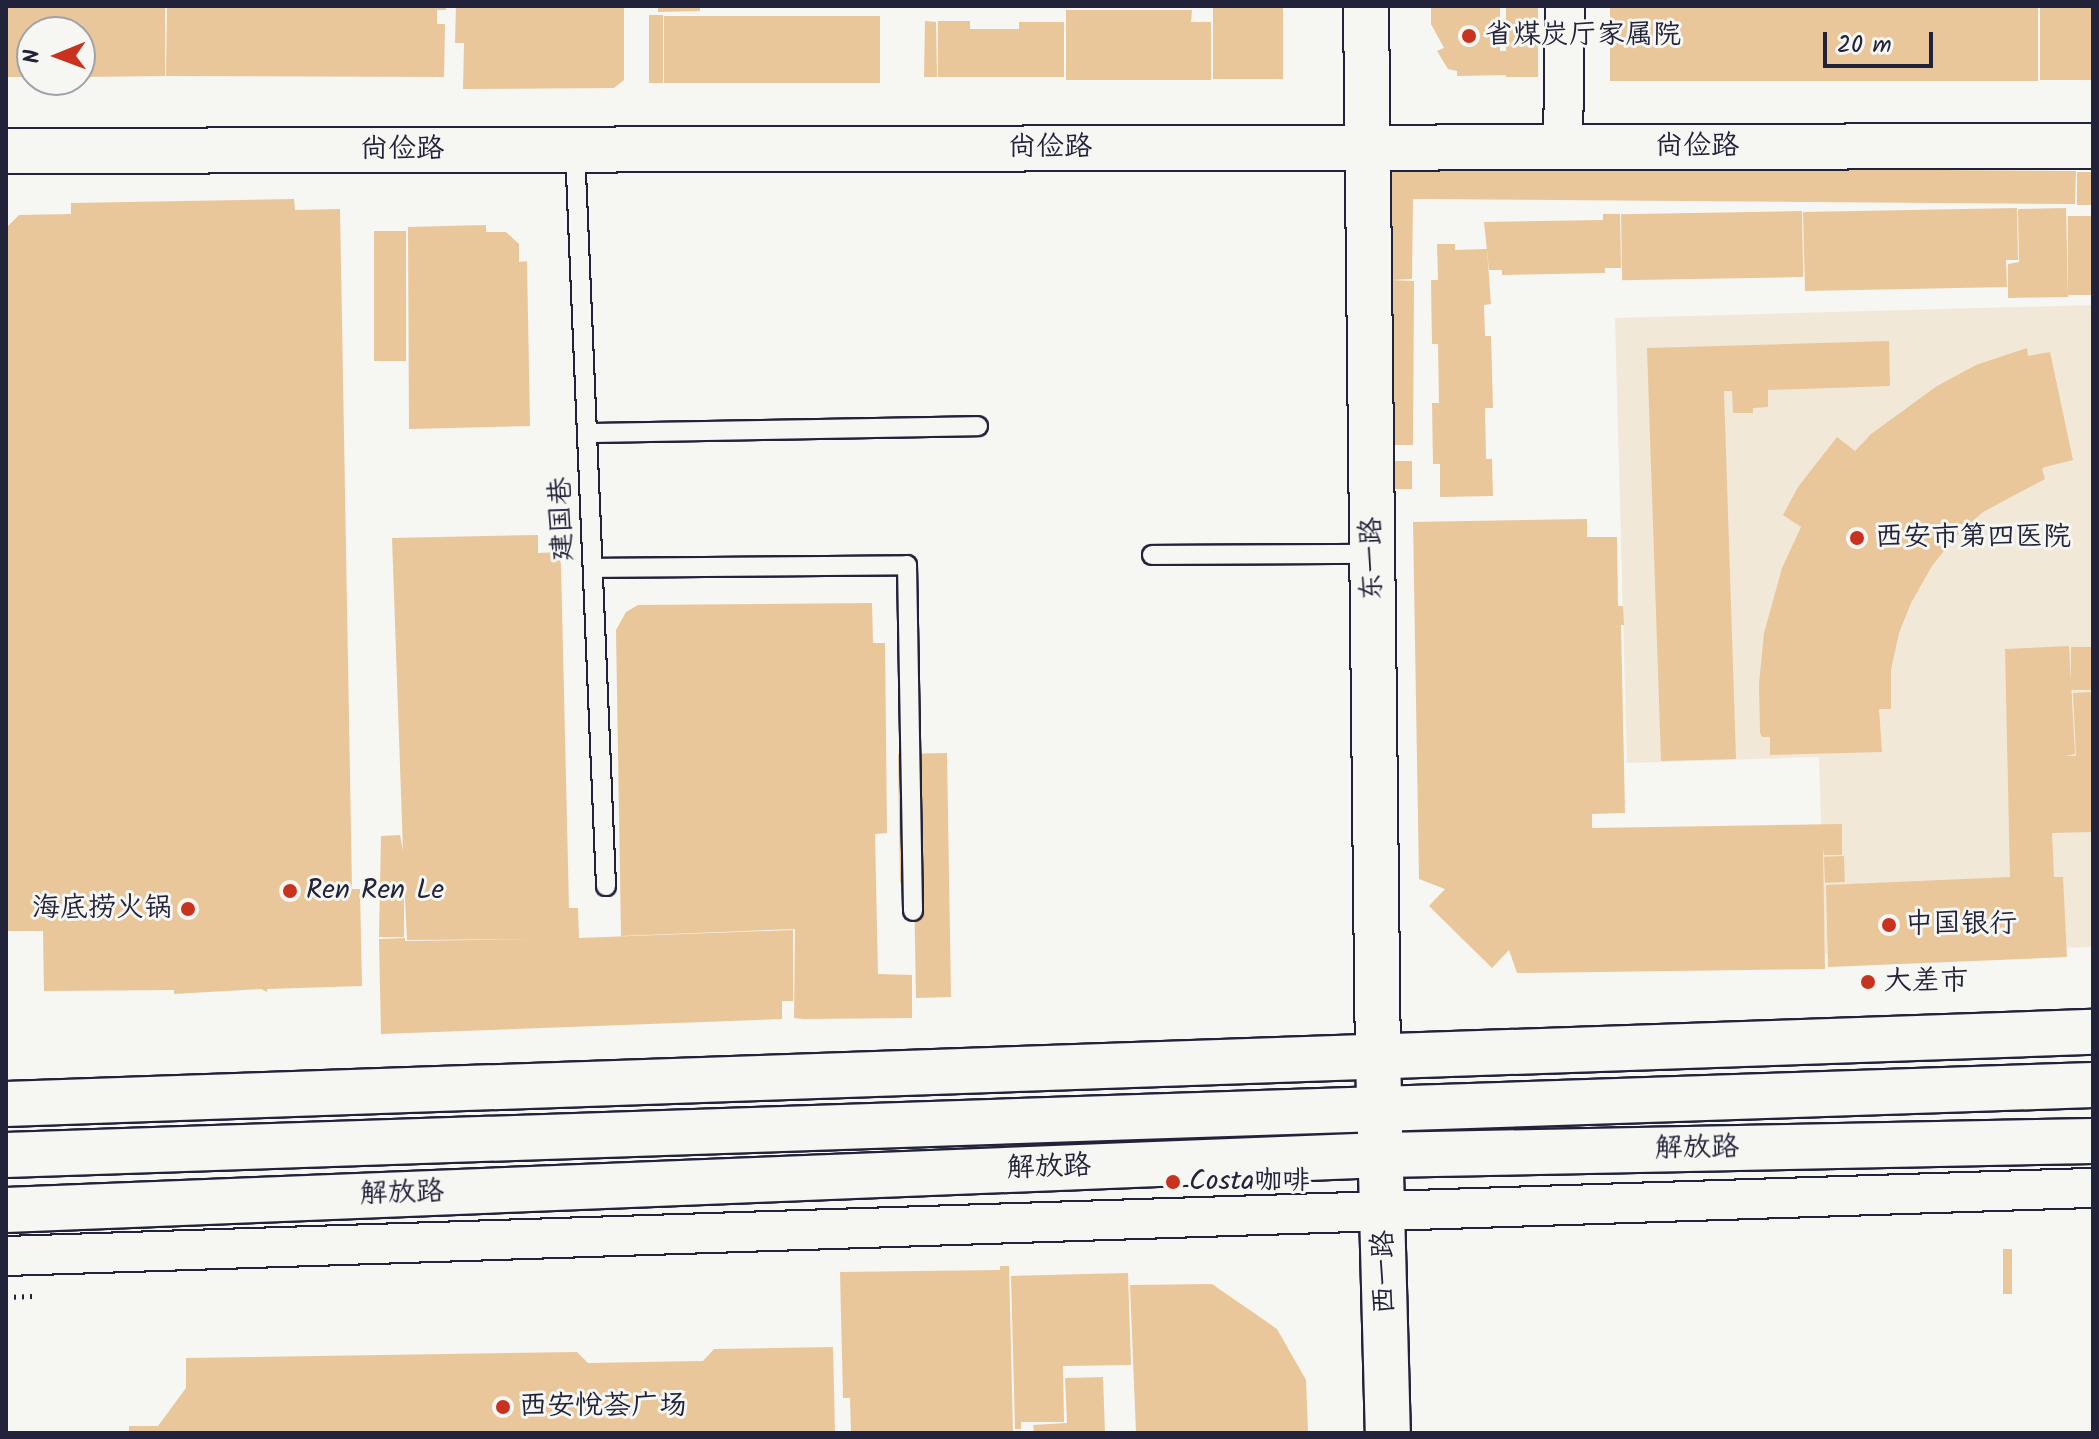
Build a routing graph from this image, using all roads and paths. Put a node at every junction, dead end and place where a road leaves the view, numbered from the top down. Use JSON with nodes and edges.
{"nodes":[{"id":1,"x":1366,"y":6,"type":"edge"},
{"id":2,"x":1565,"y":6,"type":"edge"},
{"id":3,"x":2093,"y":146,"type":"edge"},
{"id":4,"x":1563,"y":147,"type":"junction"},
{"id":5,"x":1366,"y":148,"type":"junction"},
{"id":6,"x":575,"y":149,"type":"junction"},
{"id":7,"x":6,"y":151,"type":"edge"},
{"id":8,"x":978,"y":426,"type":"dead end"},
{"id":9,"x":588,"y":433,"type":"junction"},
{"id":10,"x":1373,"y":554,"type":"junction"},
{"id":11,"x":1152,"y":555,"type":"dead end"},
{"id":12,"x":593,"y":568,"type":"junction"},
{"id":13,"x":606,"y":886,"type":"dead end"},
{"id":14,"x":913,"y":911,"type":"dead end"},
{"id":15,"x":2093,"y":1032,"type":"edge"},
{"id":16,"x":1378,"y":1057,"type":"junction"},
{"id":17,"x":2093,"y":1085,"type":"edge"},
{"id":18,"x":6,"y":1104,"type":"edge"},
{"id":19,"x":1379,"y":1112,"type":"junction"},
{"id":20,"x":2093,"y":1141,"type":"edge"},
{"id":21,"x":6,"y":1155,"type":"edge"},
{"id":22,"x":1382,"y":1155,"type":"junction"},
{"id":23,"x":2093,"y":1188,"type":"edge"},
{"id":24,"x":6,"y":1210,"type":"edge"},
{"id":25,"x":1384,"y":1211,"type":"junction"},
{"id":26,"x":6,"y":1256,"type":"edge"},
{"id":27,"x":1388,"y":1433,"type":"edge"}],
"edges":[{"from":1,"to":5,"type":"main road","name":"东一路"},
{"from":2,"to":4,"type":"street"},
{"from":3,"to":4,"type":"main road","name":"尚俭路"},
{"from":4,"to":5,"type":"main road","name":"尚俭路"},
{"from":5,"to":6,"type":"main road","name":"尚俭路"},
{"from":5,"to":10,"type":"main road","name":"东一路"},
{"from":6,"to":7,"type":"main road","name":"尚俭路"},
{"from":6,"to":9,"type":"lane","name":"建国巷"},
{"from":8,"to":9,"type":"lane"},
{"from":9,"to":12,"type":"lane","name":"建国巷"},
{"from":10,"to":11,"type":"lane"},
{"from":10,"to":16,"type":"main road","name":"东一路"},
{"from":12,"to":13,"type":"lane","name":"建国巷"},
{"from":12,"to":14,"type":"lane"},
{"from":15,"to":16,"type":"main road"},
{"from":16,"to":18,"type":"main road"},
{"from":16,"to":19,"type":"main road","name":"东一路"},
{"from":17,"to":19,"type":"main road","name":"解放路"},
{"from":19,"to":21,"type":"main road","name":"解放路"},
{"from":19,"to":22,"type":"main road","name":"西一路"},
{"from":20,"to":22,"type":"main road","name":"解放路"},
{"from":22,"to":24,"type":"main road","name":"解放路"},
{"from":22,"to":25,"type":"main road","name":"西一路"},
{"from":23,"to":25,"type":"street"},
{"from":25,"to":26,"type":"street"},
{"from":25,"to":27,"type":"main road","name":"西一路"}]}
